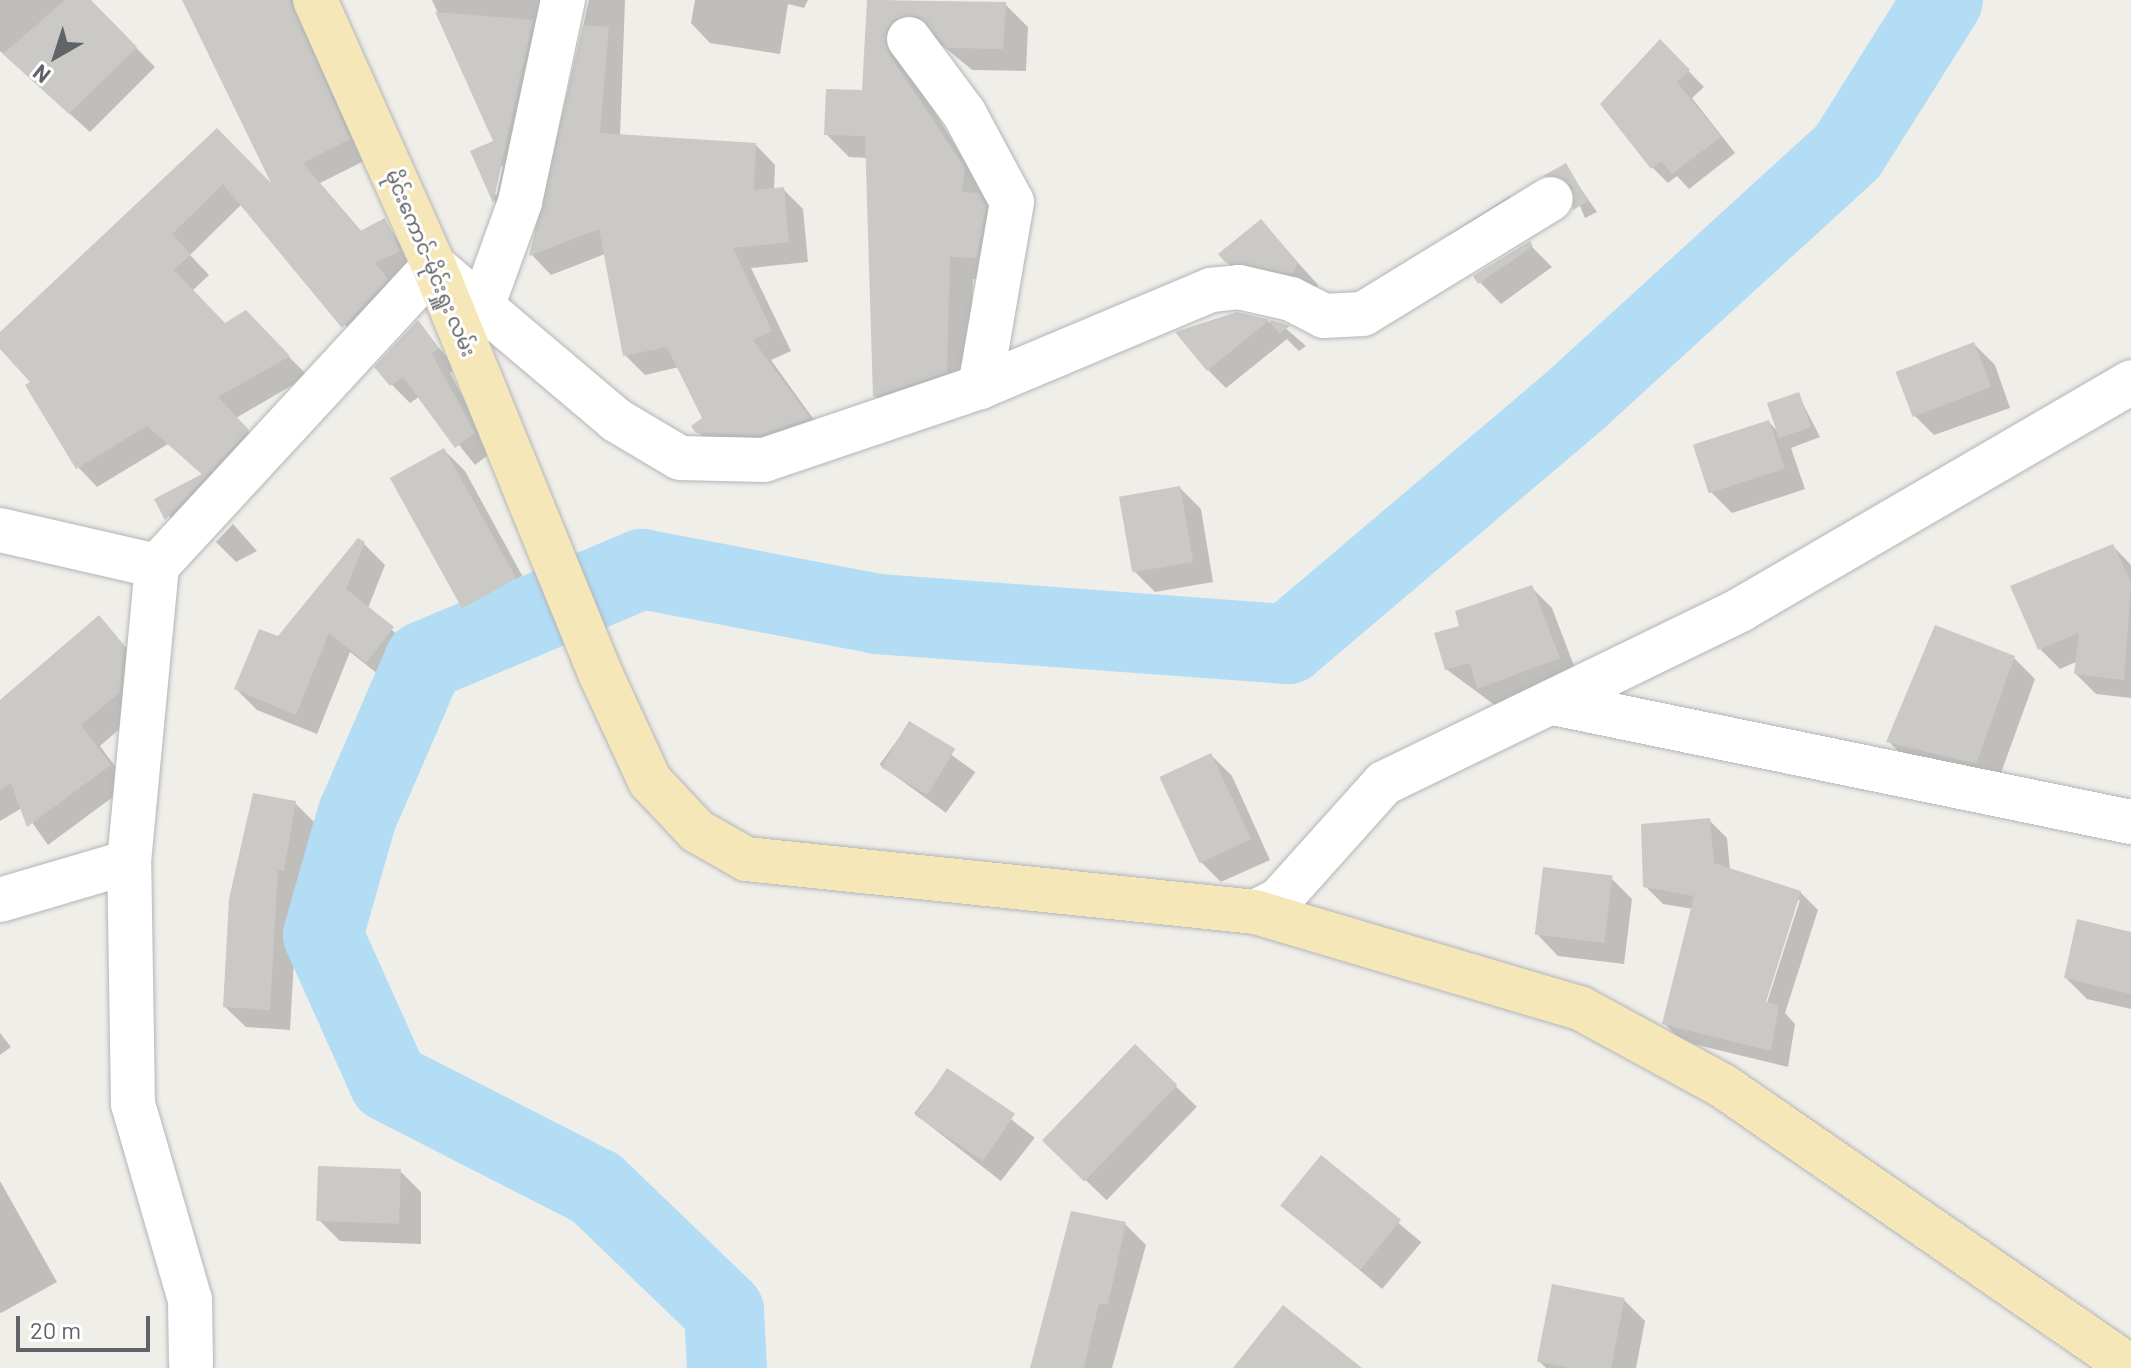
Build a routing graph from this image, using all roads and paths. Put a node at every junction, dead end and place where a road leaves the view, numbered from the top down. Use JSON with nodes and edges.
{"nodes":[{"id":1,"x":315,"y":0,"type":"edge"},
{"id":2,"x":563,"y":0,"type":"edge"},
{"id":3,"x":909,"y":39,"type":"dead end"},
{"id":4,"x":1551,"y":199,"type":"dead end"},
{"id":5,"x":434,"y":266,"type":"junction"},
{"id":6,"x":482,"y":307,"type":"junction"},
{"id":7,"x":2131,"y":382,"type":"edge"},
{"id":8,"x":980,"y":387,"type":"junction"},
{"id":9,"x":0,"y":530,"type":"edge"},
{"id":10,"x":157,"y":566,"type":"junction"},
{"id":11,"x":1558,"y":704,"type":"junction"},
{"id":12,"x":2131,"y":796,"type":"edge"},
{"id":13,"x":2045,"y":804,"type":"junction"},
{"id":14,"x":2131,"y":822,"type":"edge"},
{"id":15,"x":129,"y":862,"type":"junction"},
{"id":16,"x":0,"y":900,"type":"edge"},
{"id":17,"x":1255,"y":912,"type":"junction"},
{"id":18,"x":191,"y":1364,"type":"dead end"},
{"id":19,"x":2131,"y":1367,"type":"edge"}],
"edges":[{"from":1,"to":5,"type":"main road","name":"မိုင်းကောင်-မိုင်းရှူး လမ်း"},
{"from":2,"to":6,"type":"street"},
{"from":3,"to":8,"type":"street"},
{"from":4,"to":8,"type":"street"},
{"from":5,"to":6,"type":"street"},
{"from":5,"to":10,"type":"street"},
{"from":5,"to":17,"type":"main road","name":"မိုင်းကောင်-မိုင်းရှူး လမ်း"},
{"from":6,"to":8,"type":"street"},
{"from":7,"to":11,"type":"street"},
{"from":9,"to":10,"type":"street"},
{"from":10,"to":15,"type":"street"},
{"from":11,"to":13,"type":"street"},
{"from":11,"to":17,"type":"street"},
{"from":12,"to":13,"type":"street"},
{"from":13,"to":14,"type":"street"},
{"from":15,"to":16,"type":"street"},
{"from":15,"to":18,"type":"street"},
{"from":17,"to":19,"type":"main road","name":"မိုင်းကောင်-မိုင်းရှူး လမ်း"}]}
